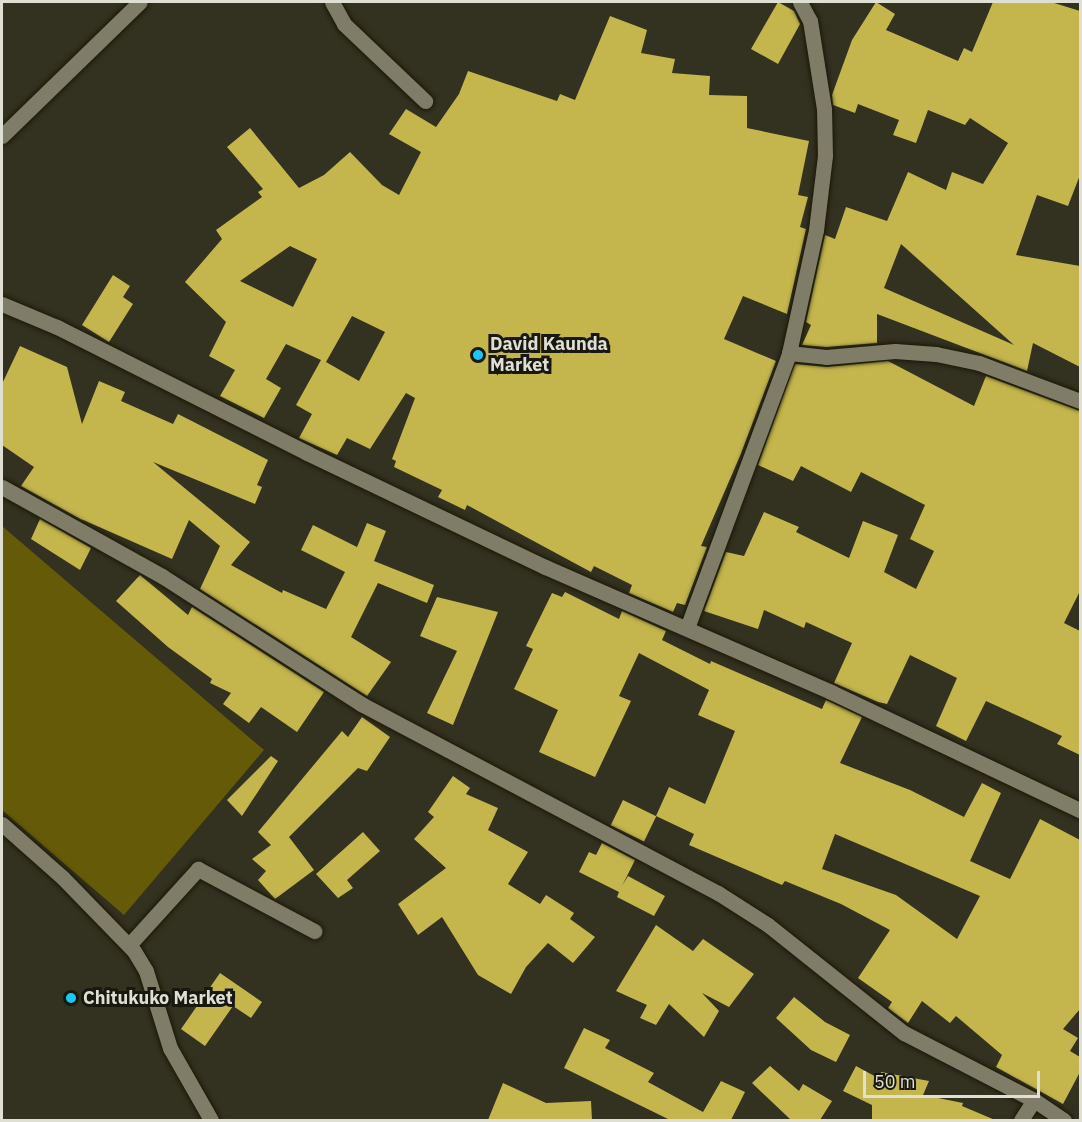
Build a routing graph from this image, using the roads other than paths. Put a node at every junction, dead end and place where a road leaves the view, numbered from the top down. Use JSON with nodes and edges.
{"nodes":[{"id":1,"x":140,"y":2,"type":"edge"},
{"id":2,"x":332,"y":2,"type":"edge"},
{"id":3,"x":800,"y":2,"type":"edge"},
{"id":4,"x":425,"y":101,"type":"dead end"},
{"id":5,"x":2,"y":136,"type":"edge"},
{"id":6,"x":2,"y":303,"type":"edge"},
{"id":7,"x":789,"y":352,"type":"junction"},
{"id":8,"x":1080,"y":401,"type":"edge"},
{"id":9,"x":2,"y":487,"type":"edge"},
{"id":10,"x":687,"y":627,"type":"junction"},
{"id":11,"x":1080,"y":810,"type":"edge"},
{"id":12,"x":2,"y":824,"type":"edge"},
{"id":13,"x":314,"y":931,"type":"dead end"},
{"id":14,"x":129,"y":945,"type":"junction"},
{"id":15,"x":1034,"y":1100,"type":"junction"},
{"id":16,"x":211,"y":1120,"type":"edge"},
{"id":17,"x":1021,"y":1120,"type":"edge"},
{"id":18,"x":1064,"y":1120,"type":"edge"}],
"edges":[{"from":1,"to":5,"type":"street"},
{"from":2,"to":4,"type":"street"},
{"from":3,"to":7,"type":"street"},
{"from":6,"to":10,"type":"street"},
{"from":7,"to":8,"type":"street"},
{"from":7,"to":10,"type":"street"},
{"from":9,"to":15,"type":"street"},
{"from":10,"to":11,"type":"street"},
{"from":12,"to":14,"type":"street"},
{"from":13,"to":14,"type":"street"},
{"from":14,"to":16,"type":"street"},
{"from":15,"to":17,"type":"street"},
{"from":15,"to":18,"type":"street"}]}
